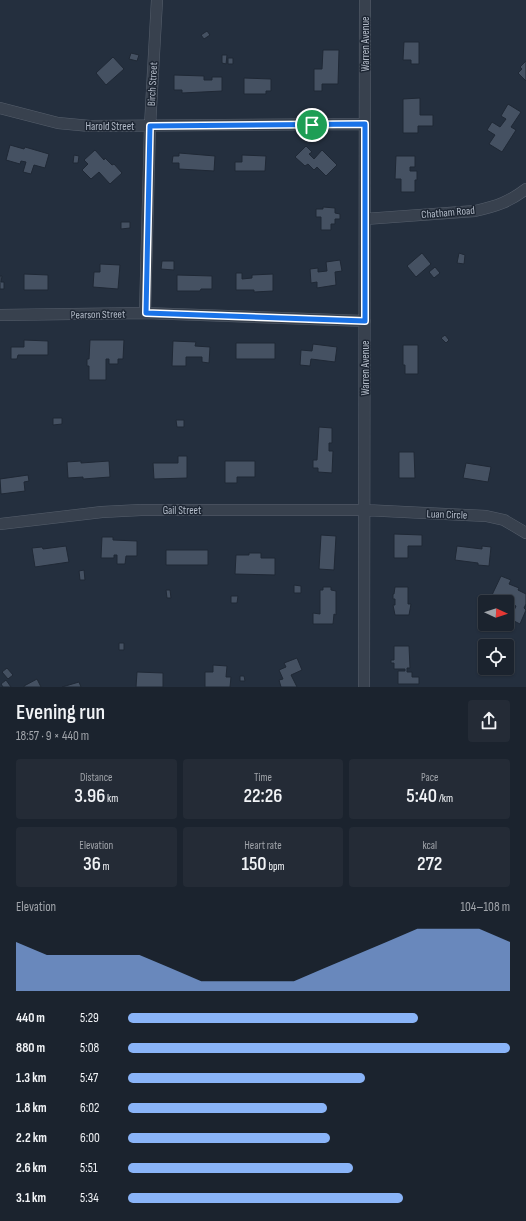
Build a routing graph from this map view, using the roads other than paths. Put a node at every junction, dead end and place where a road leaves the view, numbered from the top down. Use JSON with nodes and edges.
{"nodes":[{"id":1,"x":157,"y":0,"type":"edge"},
{"id":2,"x":365,"y":0,"type":"edge"},
{"id":3,"x":0,"y":108,"type":"edge"},
{"id":4,"x":365,"y":124,"type":"junction"},
{"id":5,"x":150,"y":126,"type":"junction"},
{"id":6,"x":526,"y":189,"type":"edge"},
{"id":7,"x":365,"y":219,"type":"junction"},
{"id":8,"x":146,"y":313,"type":"junction"},
{"id":9,"x":0,"y":315,"type":"edge"},
{"id":10,"x":365,"y":321,"type":"junction"},
{"id":11,"x":364,"y":510,"type":"junction"},
{"id":12,"x":0,"y":524,"type":"edge"},
{"id":13,"x":526,"y":534,"type":"edge"},
{"id":14,"x":364,"y":687,"type":"edge"}],
"edges":[{"from":1,"to":5,"type":"street","name":"Birch Street"},
{"from":2,"to":4,"type":"street","name":"Warren Avenue"},
{"from":3,"to":5,"type":"street","name":"Harold Street"},
{"from":4,"to":5,"type":"street","name":"Harold Street"},
{"from":4,"to":7,"type":"street","name":"Warren Avenue"},
{"from":5,"to":8,"type":"street","name":"Birch Street"},
{"from":6,"to":7,"type":"street","name":"Chatham Road"},
{"from":7,"to":10,"type":"street","name":"Warren Avenue"},
{"from":8,"to":9,"type":"street","name":"Pearson Street"},
{"from":8,"to":10,"type":"street","name":"Pearson Street"},
{"from":10,"to":11,"type":"street","name":"Warren Avenue"},
{"from":11,"to":12,"type":"street","name":"Gail Street"},
{"from":11,"to":13,"type":"street","name":"Luan Circle"},
{"from":11,"to":14,"type":"street","name":"Warren Avenue"}]}
